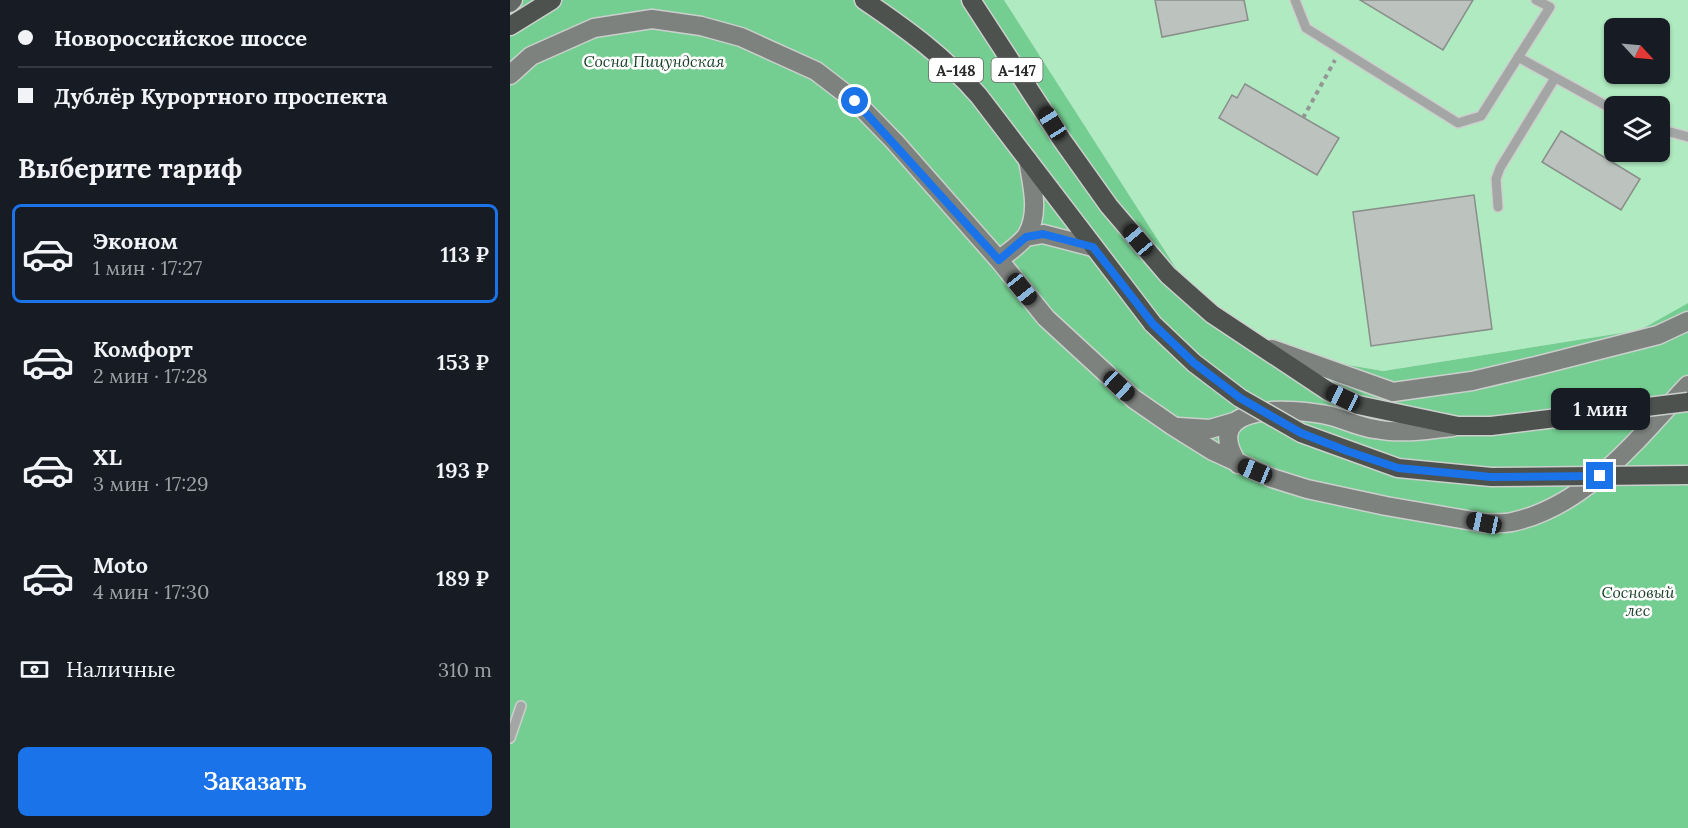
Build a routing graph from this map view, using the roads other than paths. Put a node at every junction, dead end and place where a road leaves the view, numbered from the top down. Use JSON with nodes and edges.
{"nodes":[{"id":1,"x":552,"y":0,"type":"edge"},
{"id":2,"x":864,"y":0,"type":"edge"},
{"id":3,"x":971,"y":0,"type":"edge"},
{"id":4,"x":1295,"y":0,"type":"edge"},
{"id":5,"x":1536,"y":0,"type":"edge"},
{"id":6,"x":510,"y":26,"type":"edge"},
{"id":7,"x":1518,"y":57,"type":"junction"},
{"id":8,"x":510,"y":75,"type":"edge"},
{"id":9,"x":1556,"y":78,"type":"junction"},
{"id":10,"x":1604,"y":104,"type":"edge"},
{"id":11,"x":1670,"y":132,"type":"edge"},
{"id":12,"x":1688,"y":137,"type":"edge"},
{"id":13,"x":1028,"y":160,"type":"junction"},
{"id":14,"x":1498,"y":207,"type":"dead end"},
{"id":15,"x":1026,"y":237,"type":"junction"},
{"id":16,"x":1093,"y":247,"type":"junction"},
{"id":17,"x":999,"y":260,"type":"junction"},
{"id":18,"x":1688,"y":321,"type":"edge"},
{"id":19,"x":1255,"y":343,"type":"junction"},
{"id":20,"x":1688,"y":385,"type":"edge"},
{"id":21,"x":1688,"y":402,"type":"edge"},
{"id":22,"x":1234,"y":422,"type":"junction"},
{"id":23,"x":1173,"y":426,"type":"junction"},
{"id":24,"x":1458,"y":426,"type":"junction"},
{"id":25,"x":1238,"y":464,"type":"junction"},
{"id":26,"x":1688,"y":476,"type":"edge"},
{"id":27,"x":521,"y":706,"type":"dead end"},
{"id":28,"x":510,"y":738,"type":"edge"}],
"edges":[{"from":1,"to":6,"type":"highway"},
{"from":2,"to":13,"type":"highway","number":"А-148"},
{"from":3,"to":19,"type":"highway","number":"А-147"},
{"from":4,"to":7,"type":"lane"},
{"from":5,"to":7,"type":"lane"},
{"from":7,"to":9,"type":"lane"},
{"from":8,"to":17,"type":"street"},
{"from":9,"to":10,"type":"lane"},
{"from":9,"to":14,"type":"lane"},
{"from":11,"to":12,"type":"lane"},
{"from":13,"to":15,"type":"street","number":"А-148"},
{"from":13,"to":16,"type":"highway","number":"А-148"},
{"from":15,"to":16,"type":"street"},
{"from":15,"to":17,"type":"street"},
{"from":16,"to":26,"type":"highway","number":"А-148","bridge":true},
{"from":17,"to":23,"type":"street"},
{"from":18,"to":19,"type":"street","number":"А-147"},
{"from":19,"to":24,"type":"highway","number":"А-147"},
{"from":20,"to":25,"type":"street"},
{"from":21,"to":24,"type":"highway","number":"А-147","bridge":true},
{"from":22,"to":23,"type":"street","number":"А-147"},
{"from":22,"to":24,"type":"street","number":"А-147"},
{"from":22,"to":25,"type":"street"},
{"from":23,"to":25,"type":"street"},
{"from":27,"to":28,"type":"lane"}]}
